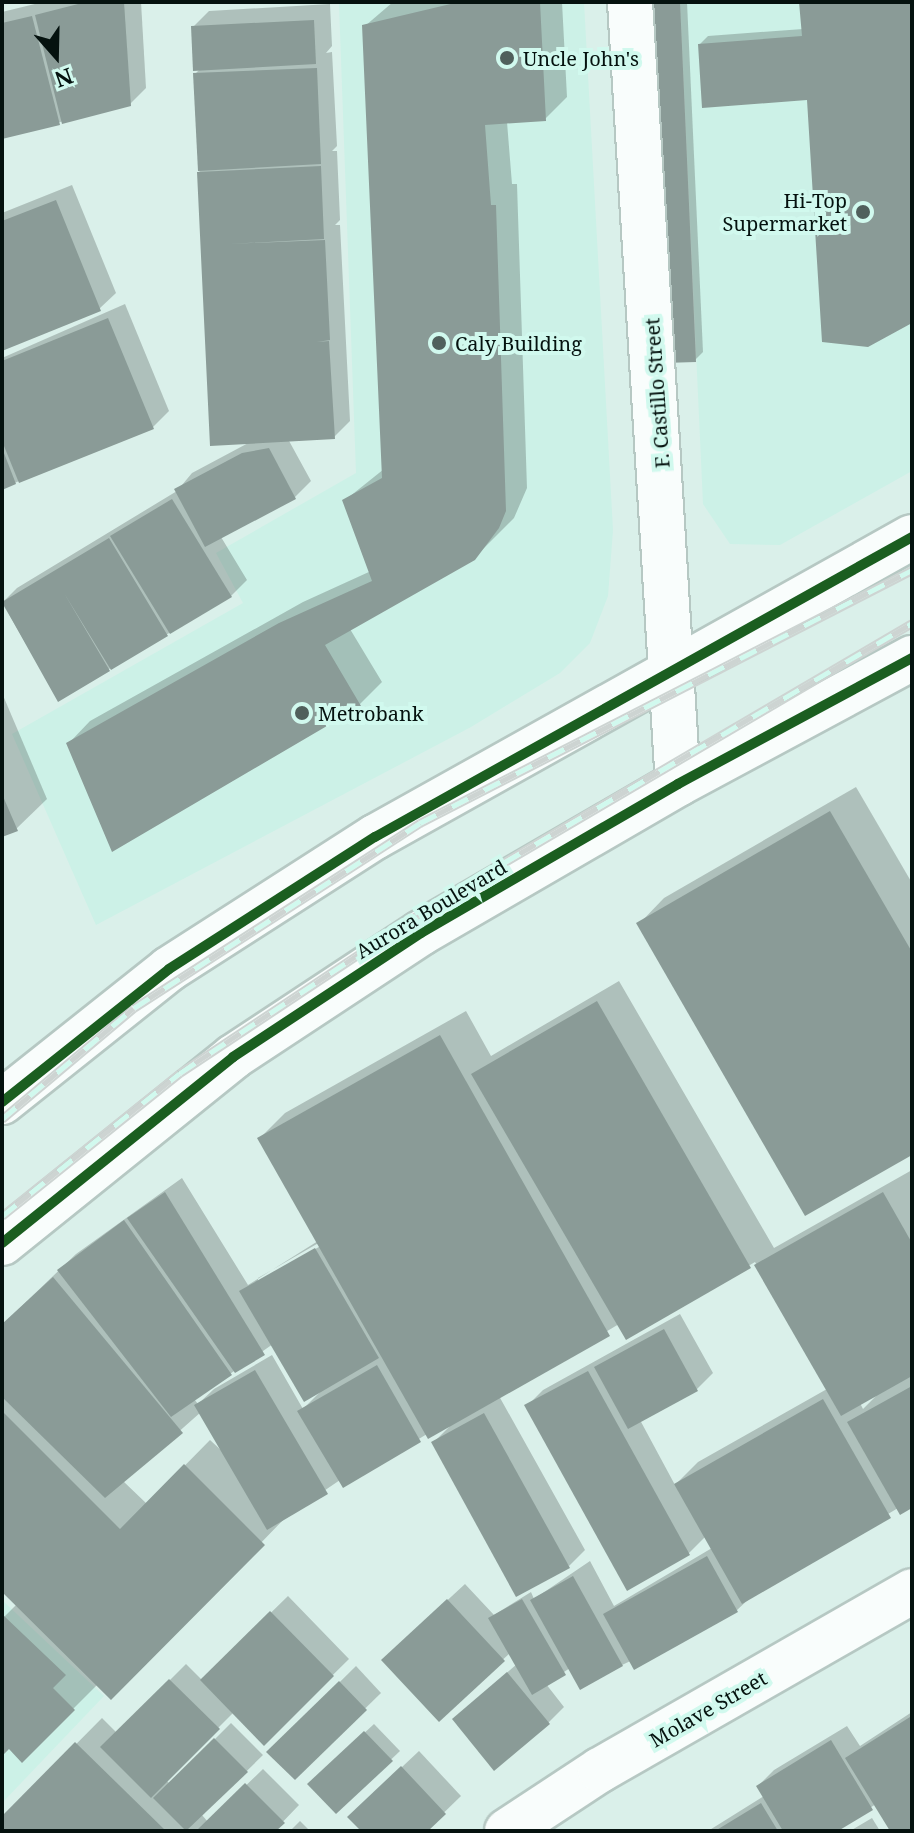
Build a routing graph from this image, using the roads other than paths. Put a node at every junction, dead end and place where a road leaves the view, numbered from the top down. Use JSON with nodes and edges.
{"nodes":[{"id":1,"x":630,"y":2,"type":"edge"},
{"id":2,"x":912,"y":537,"type":"edge"},
{"id":3,"x":912,"y":658,"type":"edge"},
{"id":4,"x":672,"y":672,"type":"junction"},
{"id":5,"x":678,"y":784,"type":"junction"},
{"id":6,"x":2,"y":1102,"type":"edge"},
{"id":7,"x":2,"y":1243,"type":"edge"},
{"id":8,"x":912,"y":1591,"type":"edge"},
{"id":9,"x":507,"y":1831,"type":"edge"}],
"edges":[{"from":1,"to":4,"type":"main road","name":"F. Castillo Street"},
{"from":2,"to":4,"type":"main road"},
{"from":3,"to":5,"type":"main road","name":"Aurora Boulevard"},
{"from":4,"to":5,"type":"main road","name":"F. Castillo Street"},
{"from":4,"to":6,"type":"main road"},
{"from":5,"to":7,"type":"main road","name":"Aurora Boulevard"},
{"from":8,"to":9,"type":"main road","name":"Molave Street"}]}
